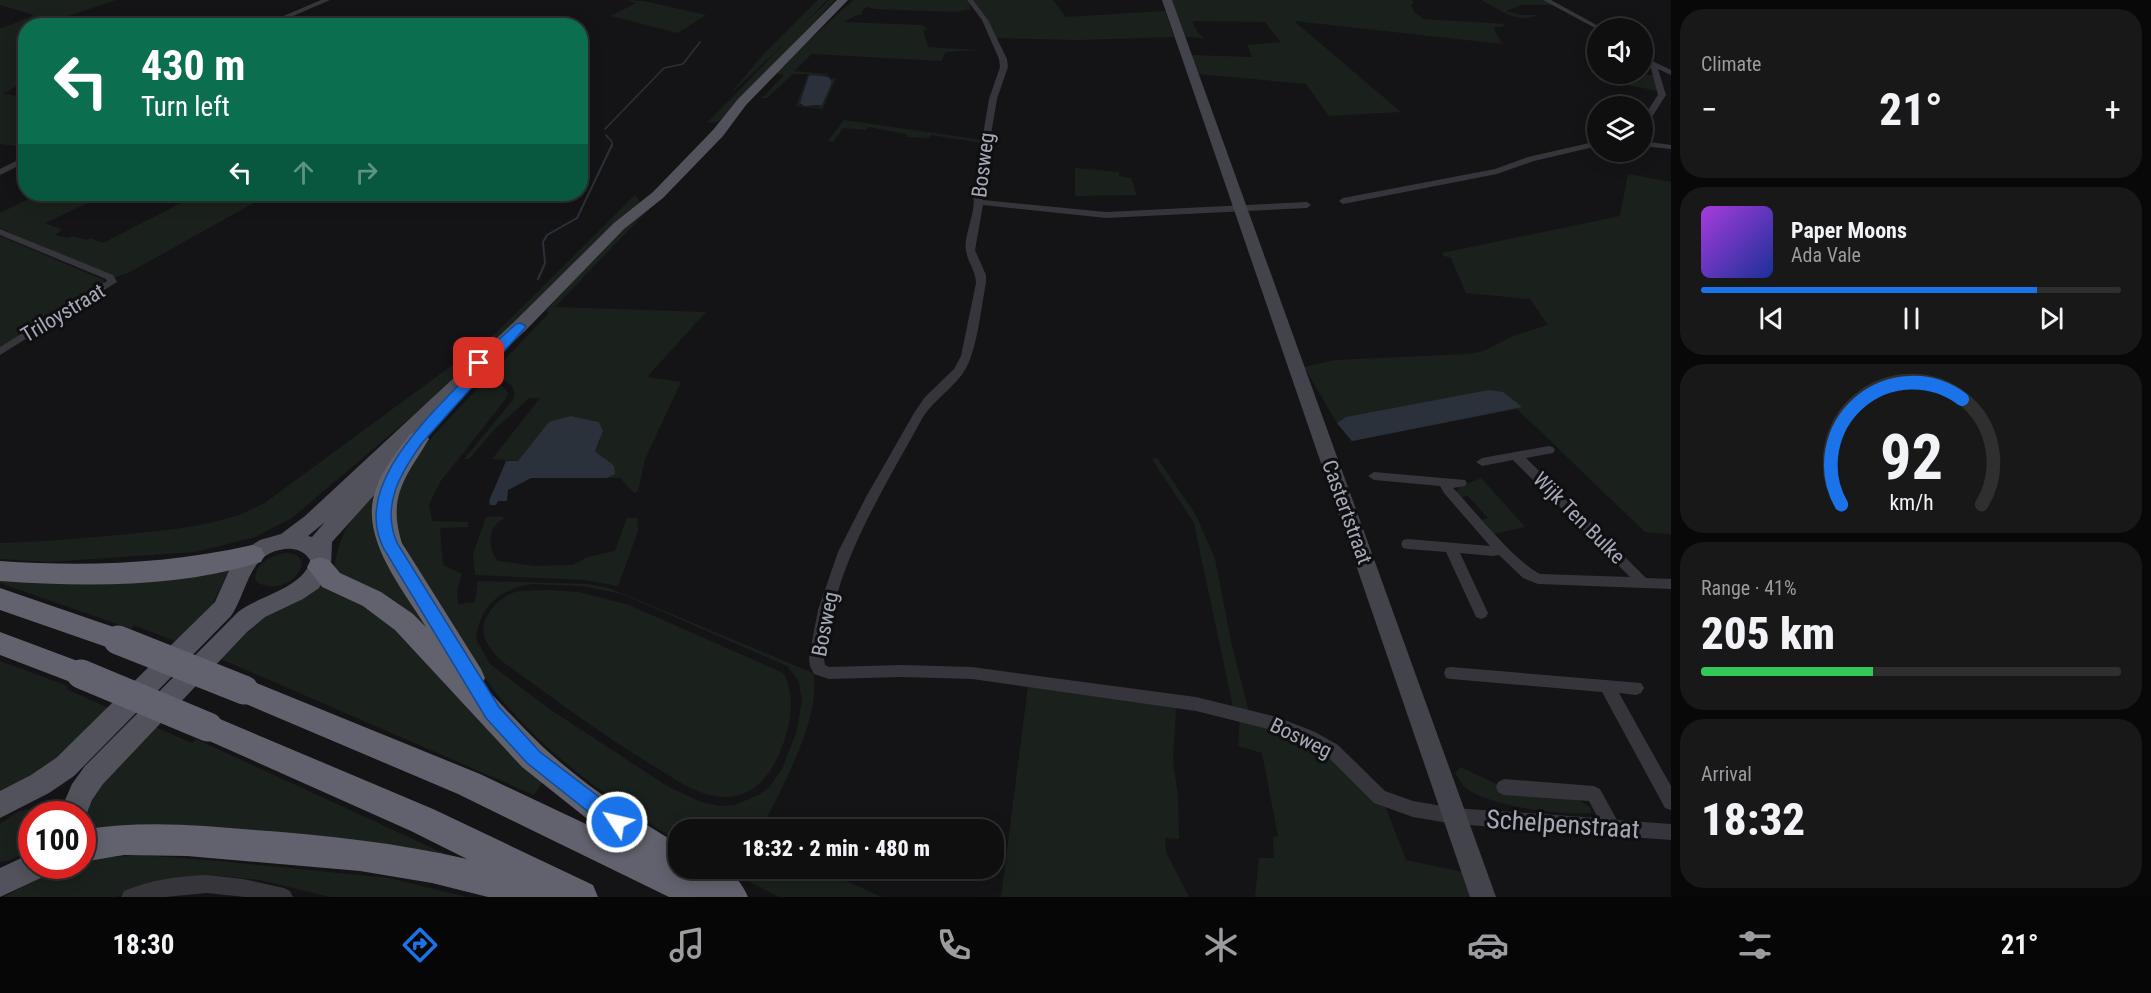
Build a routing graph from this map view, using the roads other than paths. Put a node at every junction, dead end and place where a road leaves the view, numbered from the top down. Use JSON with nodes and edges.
{"nodes":[{"id":1,"x":327,"y":0,"type":"edge"},
{"id":2,"x":837,"y":0,"type":"edge"},
{"id":3,"x":843,"y":0,"type":"edge"},
{"id":4,"x":851,"y":0,"type":"edge"},
{"id":5,"x":970,"y":0,"type":"edge"},
{"id":6,"x":1167,"y":0,"type":"edge"},
{"id":7,"x":1546,"y":0,"type":"edge"},
{"id":8,"x":283,"y":18,"type":"edge"},
{"id":9,"x":823,"y":20,"type":"junction"},
{"id":10,"x":1587,"y":22,"type":"edge"},
{"id":11,"x":1653,"y":65,"type":"joint"},
{"id":12,"x":1671,"y":73,"type":"edge"},
{"id":13,"x":1653,"y":109,"type":"edge"},
{"id":14,"x":1587,"y":145,"type":"edge"},
{"id":15,"x":1653,"y":145,"type":"edge"},
{"id":16,"x":1671,"y":147,"type":"edge"},
{"id":17,"x":18,"y":162,"type":"edge"},
{"id":18,"x":0,"y":172,"type":"edge"},
{"id":19,"x":1343,"y":201,"type":"dead end"},
{"id":20,"x":979,"y":202,"type":"junction"},
{"id":21,"x":1307,"y":205,"type":"dead end"},
{"id":22,"x":1240,"y":207,"type":"junction"},
{"id":23,"x":0,"y":232,"type":"edge"},
{"id":24,"x":520,"y":326,"type":"junction"},
{"id":25,"x":0,"y":352,"type":"edge"},
{"id":26,"x":418,"y":439,"type":"junction"},
{"id":27,"x":1549,"y":450,"type":"dead end"},
{"id":28,"x":1516,"y":455,"type":"junction"},
{"id":29,"x":1482,"y":462,"type":"dead end"},
{"id":30,"x":1374,"y":476,"type":"dead end"},
{"id":31,"x":1445,"y":483,"type":"junction"},
{"id":32,"x":1461,"y":483,"type":"dead end"},
{"id":33,"x":287,"y":541,"type":"junction"},
{"id":34,"x":1408,"y":544,"type":"dead end"},
{"id":35,"x":1451,"y":548,"type":"junction"},
{"id":36,"x":1501,"y":549,"type":"junction"},
{"id":37,"x":252,"y":555,"type":"junction"},
{"id":38,"x":319,"y":561,"type":"junction"},
{"id":39,"x":0,"y":571,"type":"edge"},
{"id":40,"x":1642,"y":582,"type":"junction"},
{"id":41,"x":1671,"y":584,"type":"edge"},
{"id":42,"x":0,"y":599,"type":"edge"},
{"id":43,"x":1481,"y":613,"type":"dead end"},
{"id":44,"x":0,"y":644,"type":"edge"},
{"id":45,"x":1451,"y":673,"type":"dead end"},
{"id":46,"x":1607,"y":686,"type":"junction"},
{"id":47,"x":1636,"y":688,"type":"dead end"},
{"id":48,"x":492,"y":712,"type":"junction"},
{"id":49,"x":1504,"y":787,"type":"dead end"},
{"id":50,"x":78,"y":801,"type":"edge"},
{"id":51,"x":1671,"y":802,"type":"edge"},
{"id":52,"x":0,"y":805,"type":"edge"},
{"id":53,"x":1454,"y":816,"type":"junction"},
{"id":54,"x":1612,"y":828,"type":"junction"},
{"id":55,"x":1671,"y":832,"type":"edge"},
{"id":56,"x":96,"y":843,"type":"edge"},
{"id":57,"x":668,"y":855,"type":"edge"},
{"id":58,"x":18,"y":874,"type":"edge"},
{"id":59,"x":707,"y":879,"type":"edge"},
{"id":60,"x":0,"y":883,"type":"edge"},
{"id":61,"x":130,"y":897,"type":"edge"},
{"id":62,"x":284,"y":897,"type":"edge"},
{"id":63,"x":537,"y":897,"type":"edge"},
{"id":64,"x":581,"y":897,"type":"edge"},
{"id":65,"x":705,"y":897,"type":"edge"},
{"id":66,"x":731,"y":897,"type":"edge"},
{"id":67,"x":1483,"y":897,"type":"edge"}],
"edges":[{"from":1,"to":8,"type":"street"},
{"from":2,"to":9,"type":"main road"},
{"from":3,"to":9,"type":"main road"},
{"from":4,"to":9,"type":"main road"},
{"from":5,"to":20,"type":"street","name":"Bosweg"},
{"from":6,"to":22,"type":"main road","name":"Castertstraat"},
{"from":7,"to":10,"type":"street"},
{"from":9,"to":24,"type":"main road"},
{"from":11,"to":12,"type":"street"},
{"from":11,"to":13,"type":"street"},
{"from":14,"to":19,"type":"street"},
{"from":15,"to":16,"type":"street"},
{"from":17,"to":18,"type":"street"},
{"from":20,"to":22,"type":"street"},
{"from":20,"to":53,"type":"street","name":"Bosweg"},
{"from":21,"to":22,"type":"street"},
{"from":22,"to":53,"type":"main road","name":"Castertstraat"},
{"from":23,"to":25,"type":"street","name":"Triloystraat"},
{"from":24,"to":26,"type":"main road"},
{"from":24,"to":33,"type":"main road"},
{"from":26,"to":38,"type":"main road"},
{"from":26,"to":48,"type":"highway"},
{"from":27,"to":28,"type":"street","name":"Wijk Ten Bulke"},
{"from":28,"to":29,"type":"street","name":"Wijk Ten Bulke"},
{"from":28,"to":40,"type":"street","name":"Wijk Ten Bulke"},
{"from":30,"to":31,"type":"street"},
{"from":31,"to":32,"type":"street"},
{"from":31,"to":36,"type":"street","name":"Wijk Ten Bulke"},
{"from":33,"to":37,"type":"main road"},
{"from":33,"to":38,"type":"main road"},
{"from":34,"to":35,"type":"street"},
{"from":35,"to":36,"type":"street"},
{"from":35,"to":43,"type":"street"},
{"from":36,"to":40,"type":"street","name":"Wijk Ten Bulke"},
{"from":37,"to":39,"type":"highway"},
{"from":37,"to":52,"type":"main road"},
{"from":38,"to":48,"type":"highway"},
{"from":38,"to":50,"type":"main road"},
{"from":40,"to":41,"type":"street","name":"Wijk Ten Bulke"},
{"from":42,"to":65,"type":"highway","bridge":true},
{"from":44,"to":64,"type":"highway","bridge":true},
{"from":45,"to":46,"type":"street"},
{"from":46,"to":47,"type":"street"},
{"from":46,"to":51,"type":"street"},
{"from":48,"to":57,"type":"highway"},
{"from":49,"to":54,"type":"street"},
{"from":53,"to":54,"type":"street","name":"Schelpenstraat"},
{"from":53,"to":67,"type":"main road","name":"Castertstraat"},
{"from":54,"to":55,"type":"street","name":"Schelpenstraat"},
{"from":56,"to":63,"type":"highway"},
{"from":58,"to":60,"type":"main road"},
{"from":59,"to":66,"type":"highway"},
{"from":61,"to":62,"type":"street"}]}
